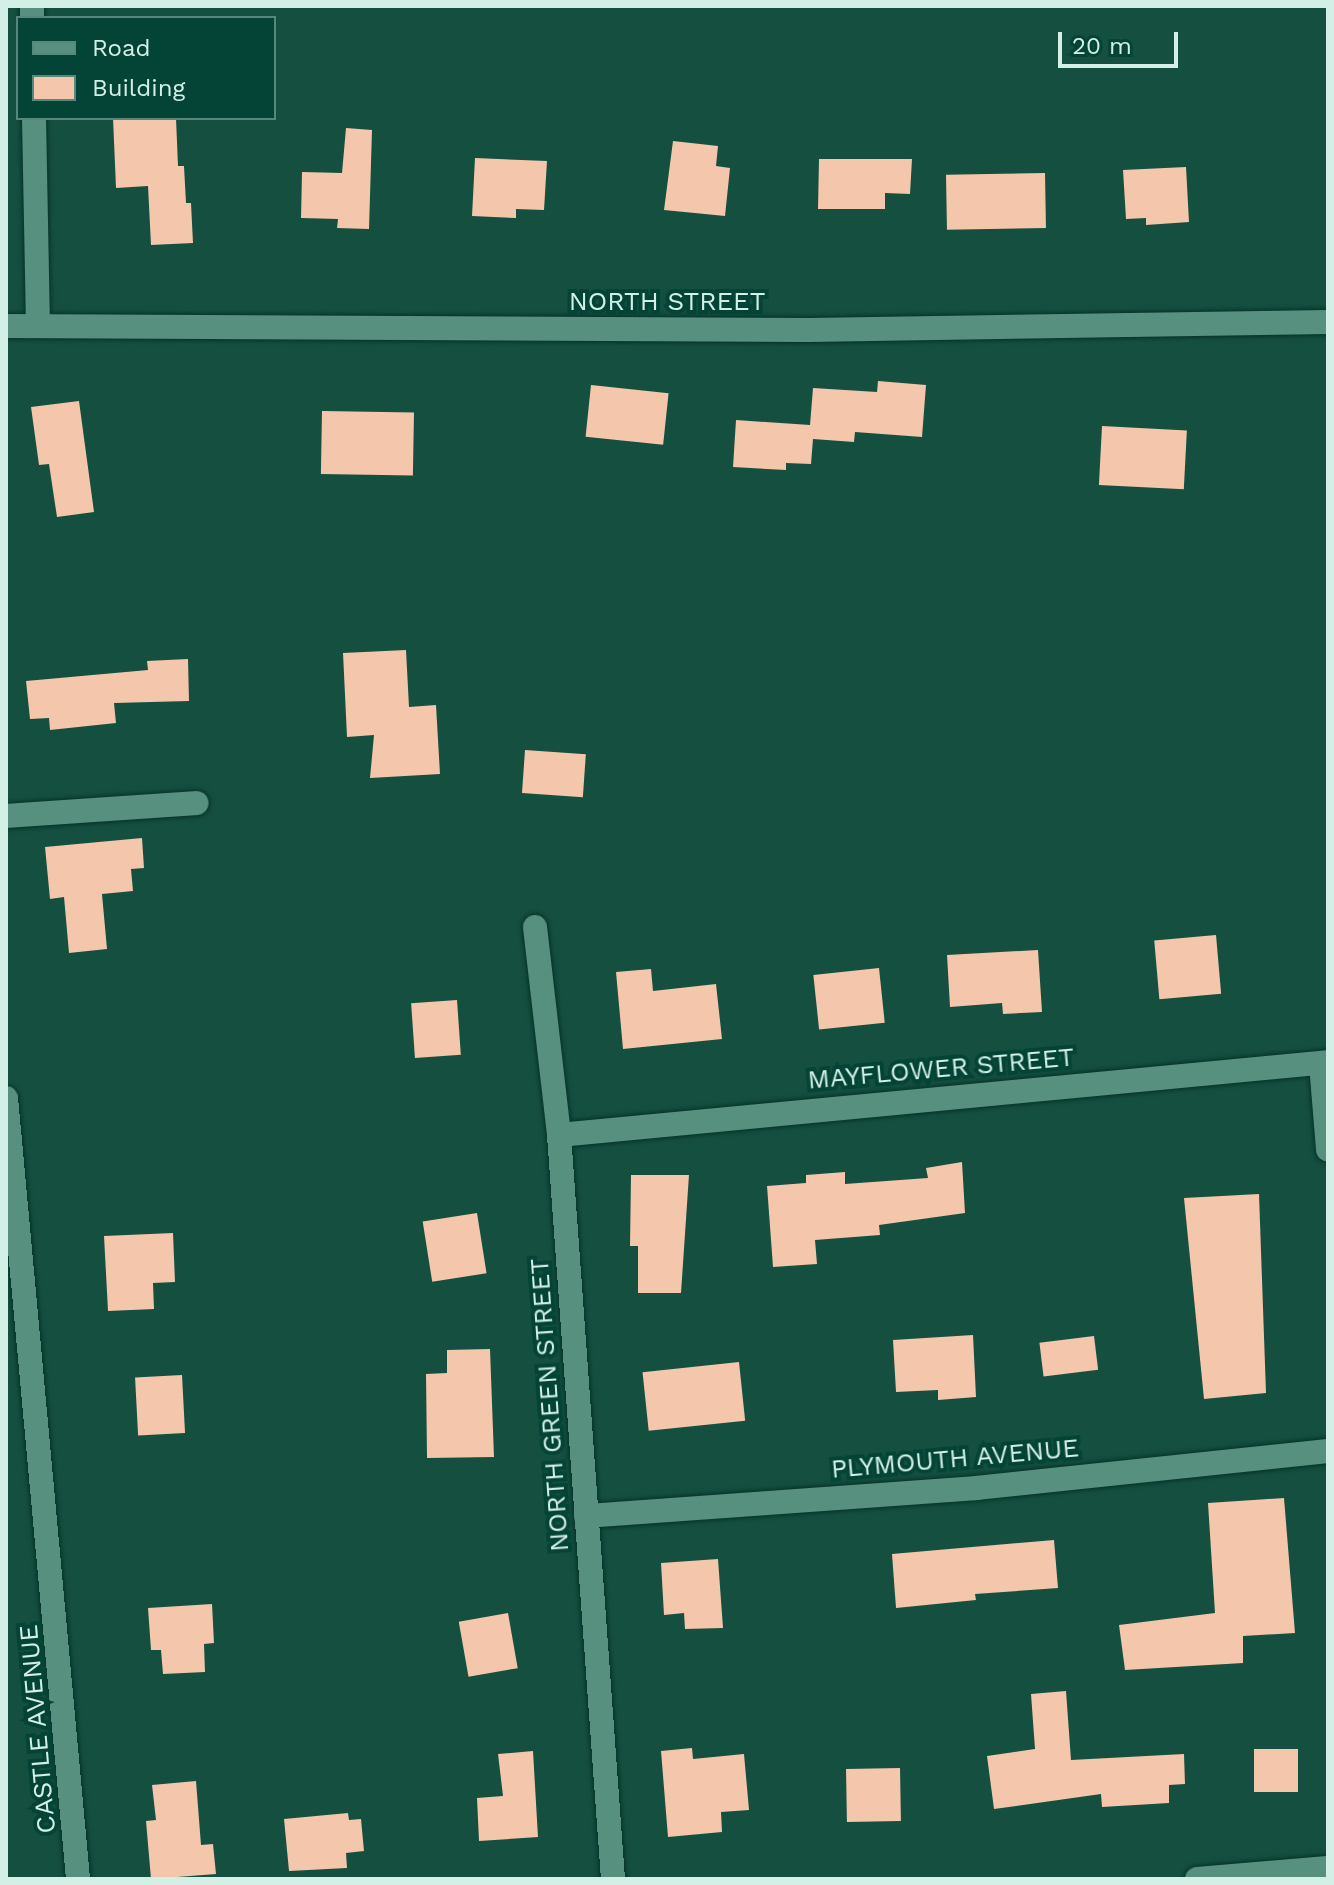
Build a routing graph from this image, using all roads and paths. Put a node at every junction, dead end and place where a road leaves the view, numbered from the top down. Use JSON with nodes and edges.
{"nodes":[{"id":1,"x":34,"y":120,"type":"edge"},
{"id":2,"x":1328,"y":322,"type":"edge"},
{"id":3,"x":6,"y":326,"type":"edge"},
{"id":4,"x":38,"y":326,"type":"junction"},
{"id":5,"x":197,"y":803,"type":"dead end"},
{"id":6,"x":6,"y":816,"type":"edge"},
{"id":7,"x":535,"y":927,"type":"dead end"},
{"id":8,"x":1324,"y":1063,"type":"edge"},
{"id":9,"x":6,"y":1098,"type":"edge"},
{"id":10,"x":559,"y":1135,"type":"junction"},
{"id":11,"x":1328,"y":1150,"type":"edge"},
{"id":12,"x":12,"y":1221,"type":"edge"},
{"id":13,"x":1328,"y":1451,"type":"edge"},
{"id":14,"x":586,"y":1516,"type":"junction"},
{"id":15,"x":1328,"y":1868,"type":"edge"},
{"id":16,"x":78,"y":1879,"type":"edge"},
{"id":17,"x":613,"y":1879,"type":"edge"},
{"id":18,"x":1197,"y":1879,"type":"edge"}],
"edges":[{"from":1,"to":4,"type":"street"},
{"from":2,"to":4,"type":"street","name":"NORTH STREET"},
{"from":3,"to":4,"type":"street","name":"NORTH STREET"},
{"from":5,"to":6,"type":"street"},
{"from":7,"to":10,"type":"street","name":"NORTH GREEN STREET"},
{"from":8,"to":10,"type":"street","name":"MAYFLOWER STREET"},
{"from":8,"to":11,"type":"street"},
{"from":9,"to":12,"type":"street","name":"CASTLE AVENUE"},
{"from":10,"to":14,"type":"street","name":"NORTH GREEN STREET"},
{"from":12,"to":16,"type":"street","name":"CASTLE AVENUE"},
{"from":13,"to":14,"type":"street","name":"PLYMOUTH AVENUE"},
{"from":14,"to":17,"type":"street","name":"NORTH GREEN STREET"},
{"from":15,"to":18,"type":"street"}]}
